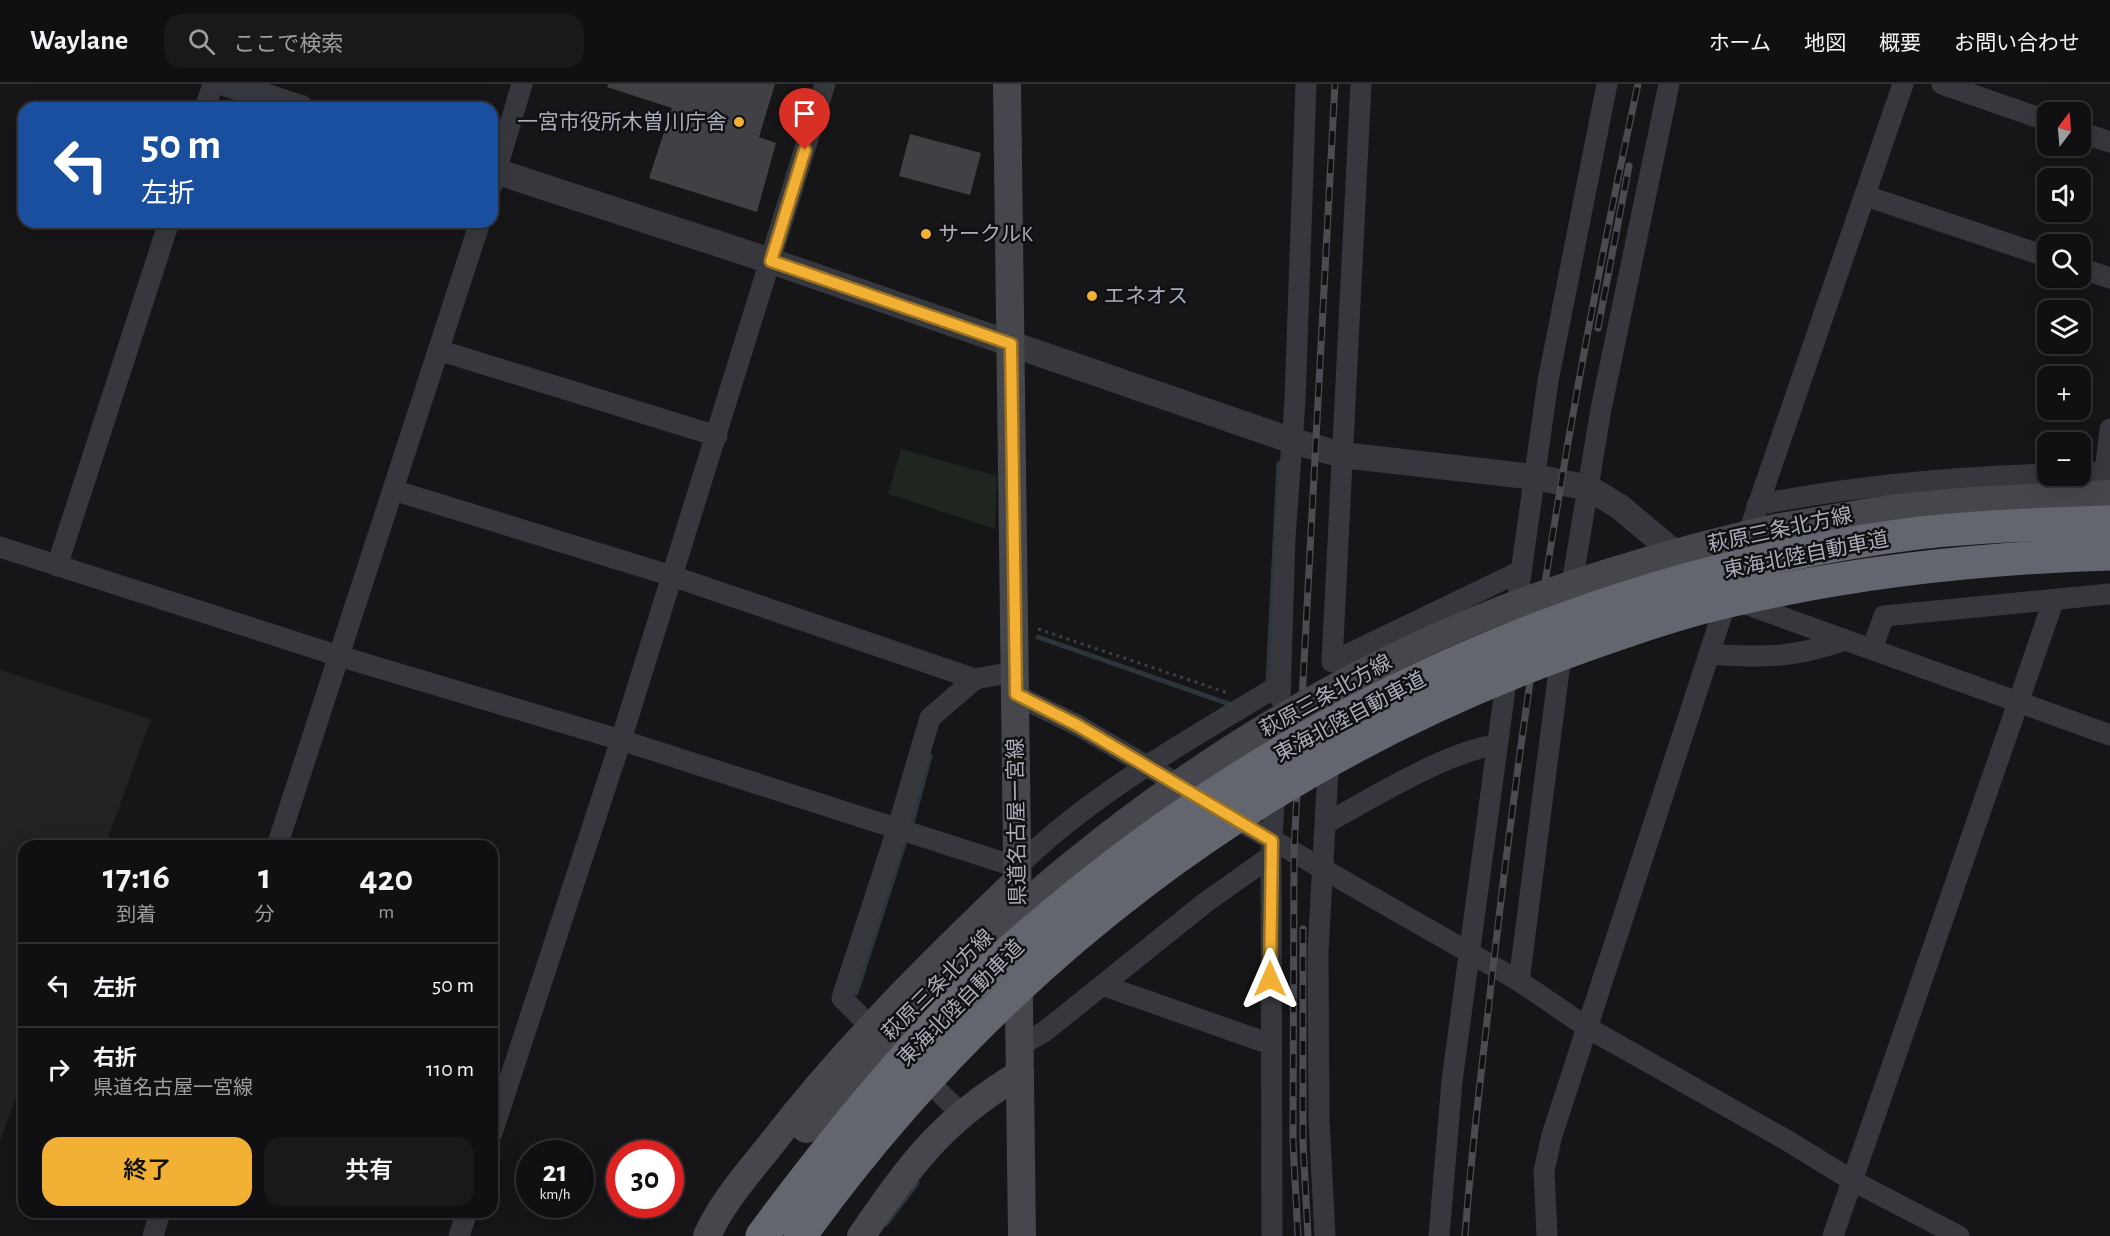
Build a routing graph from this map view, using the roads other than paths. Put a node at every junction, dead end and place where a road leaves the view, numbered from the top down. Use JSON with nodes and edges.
{"nodes":[{"id":1,"x":213,"y":84,"type":"edge"},
{"id":2,"x":227,"y":84,"type":"edge"},
{"id":3,"x":522,"y":84,"type":"edge"},
{"id":4,"x":825,"y":84,"type":"edge"},
{"id":5,"x":1007,"y":84,"type":"edge"},
{"id":6,"x":1306,"y":84,"type":"edge"},
{"id":7,"x":1361,"y":84,"type":"edge"},
{"id":8,"x":1606,"y":84,"type":"edge"},
{"id":9,"x":1669,"y":84,"type":"edge"},
{"id":10,"x":1903,"y":84,"type":"edge"},
{"id":11,"x":1942,"y":84,"type":"edge"},
{"id":12,"x":207,"y":102,"type":"edge"},
{"id":13,"x":282,"y":102,"type":"edge"},
{"id":14,"x":2037,"y":117,"type":"edge"},
{"id":15,"x":2091,"y":136,"type":"edge"},
{"id":16,"x":2110,"y":142,"type":"edge"},
{"id":17,"x":498,"y":163,"type":"edge"},
{"id":18,"x":498,"y":177,"type":"edge"},
{"id":19,"x":1866,"y":196,"type":"junction"},
{"id":20,"x":167,"y":228,"type":"edge"},
{"id":21,"x":478,"y":228,"type":"edge"},
{"id":22,"x":2037,"y":253,"type":"edge"},
{"id":23,"x":771,"y":261,"type":"junction"},
{"id":24,"x":2091,"y":272,"type":"edge"},
{"id":25,"x":2110,"y":279,"type":"edge"},
{"id":26,"x":1011,"y":344,"type":"junction"},
{"id":27,"x":438,"y":350,"type":"junction"},
{"id":28,"x":2110,"y":429,"type":"edge"},
{"id":29,"x":717,"y":436,"type":"junction"},
{"id":30,"x":1293,"y":441,"type":"junction"},
{"id":31,"x":1342,"y":455,"type":"junction"},
{"id":32,"x":2037,"y":475,"type":"edge"},
{"id":33,"x":1535,"y":477,"type":"junction"},
{"id":34,"x":2091,"y":480,"type":"edge"},
{"id":35,"x":1589,"y":488,"type":"junction"},
{"id":36,"x":393,"y":490,"type":"junction"},
{"id":37,"x":2109,"y":492,"type":"edge"},
{"id":38,"x":1757,"y":505,"type":"junction"},
{"id":39,"x":0,"y":547,"type":"edge"},
{"id":40,"x":2110,"y":554,"type":"edge"},
{"id":41,"x":57,"y":566,"type":"junction"},
{"id":42,"x":1521,"y":571,"type":"junction"},
{"id":43,"x":672,"y":576,"type":"junction"},
{"id":44,"x":2110,"y":594,"type":"edge"},
{"id":45,"x":1728,"y":598,"type":"junction"},
{"id":46,"x":2053,"y":602,"type":"junction"},
{"id":47,"x":1845,"y":640,"type":"junction"},
{"id":48,"x":1872,"y":649,"type":"junction"},
{"id":49,"x":1710,"y":654,"type":"junction"},
{"id":50,"x":339,"y":656,"type":"junction"},
{"id":51,"x":1332,"y":662,"type":"junction"},
{"id":52,"x":975,"y":679,"type":"junction"},
{"id":53,"x":1015,"y":683,"type":"junction"},
{"id":54,"x":1281,"y":684,"type":"junction"},
{"id":55,"x":2020,"y":702,"type":"junction"},
{"id":56,"x":2110,"y":735,"type":"edge"},
{"id":57,"x":621,"y":740,"type":"junction"},
{"id":58,"x":1497,"y":745,"type":"junction"},
{"id":59,"x":1147,"y":765,"type":"junction"},
{"id":60,"x":1326,"y":823,"type":"junction"},
{"id":61,"x":897,"y":830,"type":"junction"},
{"id":62,"x":279,"y":840,"type":"edge"},
{"id":63,"x":1271,"y":849,"type":"junction"},
{"id":64,"x":1321,"y":869,"type":"junction"},
{"id":65,"x":1017,"y":874,"type":"junction"},
{"id":66,"x":1469,"y":953,"type":"junction"},
{"id":67,"x":1519,"y":981,"type":"junction"},
{"id":68,"x":1105,"y":986,"type":"junction"},
{"id":69,"x":870,"y":1026,"type":"junction"},
{"id":70,"x":1588,"y":1028,"type":"junction"},
{"id":71,"x":1270,"y":1044,"type":"junction"},
{"id":72,"x":1019,"y":1046,"type":"junction"},
{"id":73,"x":1020,"y":1074,"type":"junction"},
{"id":74,"x":962,"y":1114,"type":"junction"},
{"id":75,"x":498,"y":1115,"type":"edge"},
{"id":76,"x":1853,"y":1181,"type":"junction"},
{"id":77,"x":158,"y":1218,"type":"edge"},
{"id":78,"x":465,"y":1218,"type":"edge"},
{"id":79,"x":153,"y":1236,"type":"edge"},
{"id":80,"x":459,"y":1236,"type":"edge"},
{"id":81,"x":707,"y":1236,"type":"edge"},
{"id":82,"x":727,"y":1236,"type":"edge"},
{"id":83,"x":762,"y":1236,"type":"edge"},
{"id":84,"x":800,"y":1236,"type":"edge"},
{"id":85,"x":861,"y":1236,"type":"edge"},
{"id":86,"x":1022,"y":1236,"type":"edge"},
{"id":87,"x":1272,"y":1236,"type":"edge"},
{"id":88,"x":1325,"y":1236,"type":"edge"},
{"id":89,"x":1439,"y":1236,"type":"edge"},
{"id":90,"x":1547,"y":1236,"type":"edge"},
{"id":91,"x":1833,"y":1236,"type":"edge"},
{"id":92,"x":1959,"y":1236,"type":"edge"}],
"edges":[{"from":1,"to":12,"type":"street"},
{"from":2,"to":13,"type":"street"},
{"from":3,"to":17,"type":"street"},
{"from":4,"to":23,"type":"street"},
{"from":5,"to":26,"type":"main road","name":"県道名古屋一宮線"},
{"from":6,"to":30,"type":"street"},
{"from":7,"to":31,"type":"street"},
{"from":8,"to":33,"type":"street"},
{"from":9,"to":35,"type":"street"},
{"from":10,"to":19,"type":"street"},
{"from":11,"to":14,"type":"street"},
{"from":15,"to":16,"type":"street"},
{"from":18,"to":23,"type":"street"},
{"from":19,"to":22,"type":"street"},
{"from":19,"to":38,"type":"street"},
{"from":20,"to":41,"type":"street"},
{"from":21,"to":27,"type":"street"},
{"from":23,"to":26,"type":"street"},
{"from":23,"to":29,"type":"street"},
{"from":24,"to":25,"type":"street"},
{"from":26,"to":30,"type":"street"},
{"from":26,"to":53,"type":"main road","name":"県道名古屋一宮線"},
{"from":27,"to":29,"type":"street"},
{"from":27,"to":36,"type":"street"},
{"from":28,"to":37,"type":"street"},
{"from":29,"to":43,"type":"street"},
{"from":30,"to":31,"type":"street"},
{"from":30,"to":54,"type":"street"},
{"from":31,"to":33,"type":"street"},
{"from":31,"to":51,"type":"street"},
{"from":32,"to":38,"type":"street"},
{"from":33,"to":35,"type":"street"},
{"from":33,"to":42,"type":"street"},
{"from":34,"to":37,"type":"street"},
{"from":35,"to":45,"type":"street"},
{"from":35,"to":67,"type":"street"},
{"from":36,"to":43,"type":"street"},
{"from":36,"to":50,"type":"street"},
{"from":37,"to":82,"type":"main road","name":"萩原三条北方線","bridge":true},
{"from":37,"to":83,"type":"highway","name":"東海北陸自動車道","bridge":true},
{"from":38,"to":45,"type":"street"},
{"from":39,"to":41,"type":"street"},
{"from":40,"to":84,"type":"highway","name":"東海北陸自動車道","bridge":true},
{"from":41,"to":50,"type":"street"},
{"from":42,"to":51,"type":"street"},
{"from":42,"to":58,"type":"street"},
{"from":43,"to":52,"type":"street"},
{"from":43,"to":57,"type":"street"},
{"from":44,"to":46,"type":"street"},
{"from":45,"to":47,"type":"street"},
{"from":45,"to":49,"type":"street"},
{"from":46,"to":48,"type":"street"},
{"from":46,"to":55,"type":"street"},
{"from":47,"to":48,"type":"street"},
{"from":47,"to":49,"type":"street"},
{"from":48,"to":55,"type":"street"},
{"from":49,"to":70,"type":"street"},
{"from":50,"to":57,"type":"street"},
{"from":50,"to":62,"type":"street"},
{"from":51,"to":60,"type":"street"},
{"from":52,"to":53,"type":"street"},
{"from":52,"to":61,"type":"street"},
{"from":53,"to":59,"type":"street"},
{"from":53,"to":65,"type":"main road","name":"県道名古屋一宮線"},
{"from":54,"to":59,"type":"street"},
{"from":54,"to":63,"type":"street"},
{"from":55,"to":56,"type":"street"},
{"from":55,"to":76,"type":"street"},
{"from":57,"to":61,"type":"street"},
{"from":57,"to":75,"type":"street"},
{"from":58,"to":60,"type":"street"},
{"from":58,"to":66,"type":"street"},
{"from":59,"to":63,"type":"street"},
{"from":59,"to":65,"type":"street"},
{"from":60,"to":64,"type":"street"},
{"from":61,"to":65,"type":"street"},
{"from":61,"to":69,"type":"street"},
{"from":63,"to":64,"type":"street"},
{"from":63,"to":68,"type":"street"},
{"from":63,"to":71,"type":"street"},
{"from":64,"to":66,"type":"street"},
{"from":64,"to":88,"type":"street"},
{"from":65,"to":69,"type":"main road"},
{"from":65,"to":72,"type":"main road","name":"県道名古屋一宮線"},
{"from":66,"to":67,"type":"street"},
{"from":66,"to":89,"type":"street"},
{"from":67,"to":70,"type":"street"},
{"from":68,"to":71,"type":"street"},
{"from":68,"to":72,"type":"street"},
{"from":69,"to":74,"type":"street"},
{"from":69,"to":81,"type":"main road"},
{"from":70,"to":76,"type":"street"},
{"from":70,"to":90,"type":"street"},
{"from":71,"to":87,"type":"street"},
{"from":72,"to":73,"type":"main road","name":"県道名古屋一宮線"},
{"from":73,"to":74,"type":"main road"},
{"from":73,"to":86,"type":"main road","name":"県道名古屋一宮線"},
{"from":74,"to":85,"type":"main road"},
{"from":76,"to":91,"type":"street"},
{"from":76,"to":92,"type":"street"},
{"from":77,"to":79,"type":"street"},
{"from":78,"to":80,"type":"street"}]}
